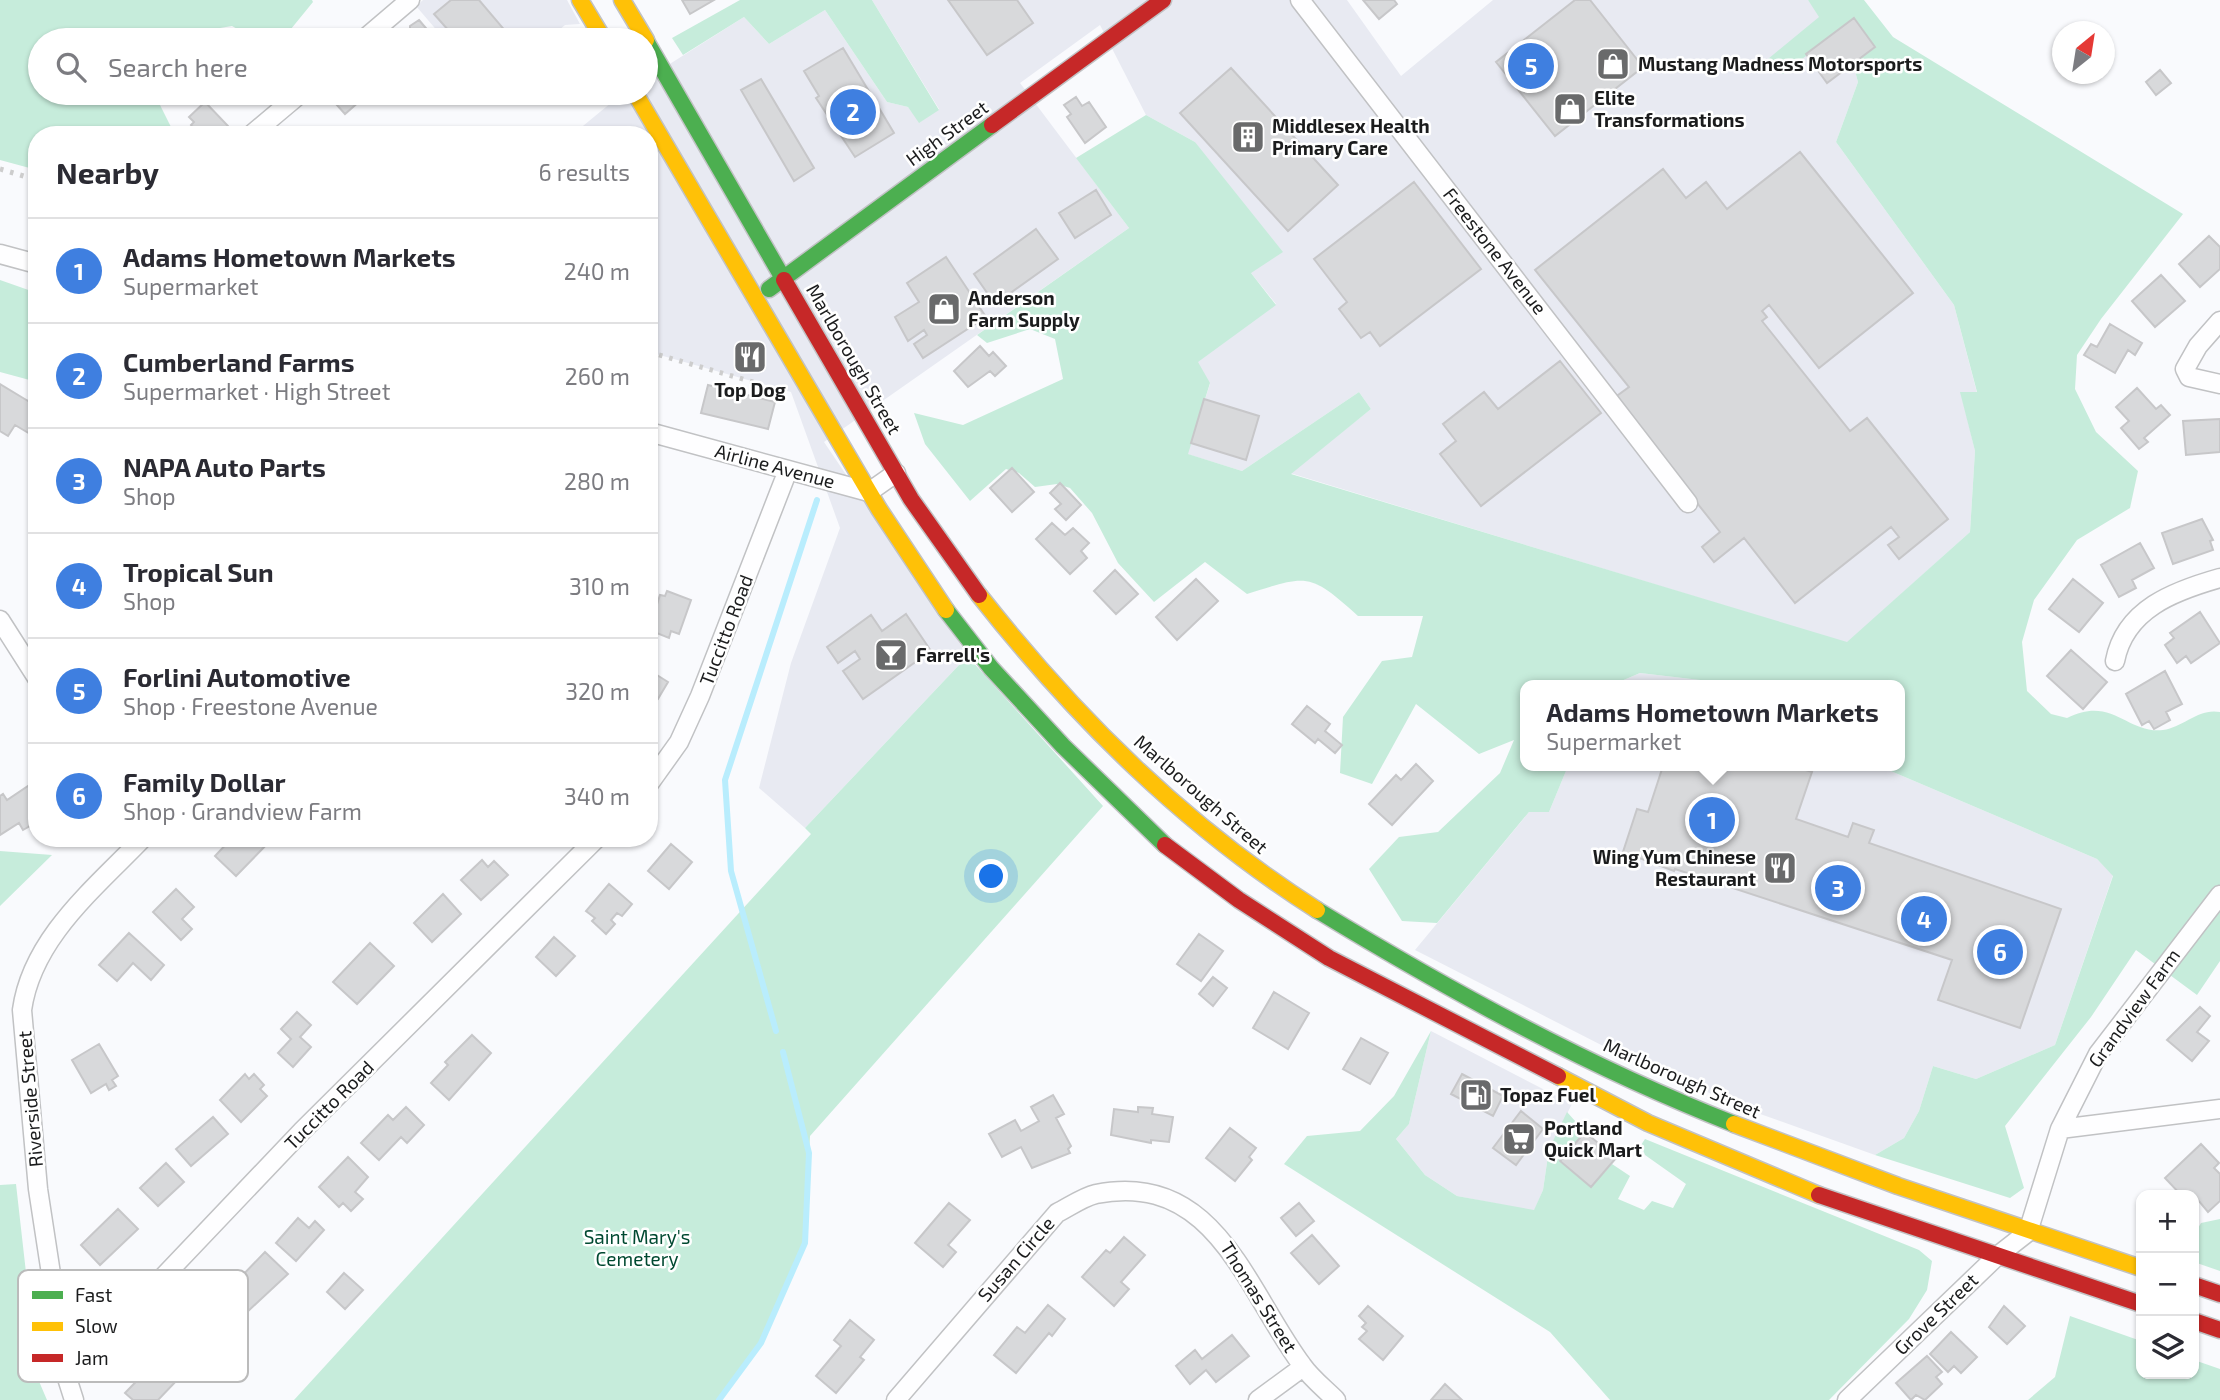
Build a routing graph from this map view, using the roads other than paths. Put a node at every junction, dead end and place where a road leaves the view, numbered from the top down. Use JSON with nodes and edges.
{"nodes":[{"id":1,"x":411,"y":0,"type":"edge"},
{"id":2,"x":580,"y":0,"type":"edge"},
{"id":3,"x":622,"y":0,"type":"edge"},
{"id":4,"x":1163,"y":0,"type":"edge"},
{"id":5,"x":1300,"y":0,"type":"edge"},
{"id":6,"x":377,"y":28,"type":"edge"},
{"id":7,"x":597,"y":28,"type":"edge"},
{"id":8,"x":639,"y":28,"type":"edge"},
{"id":9,"x":658,"y":61,"type":"edge"},
{"id":10,"x":286,"y":105,"type":"edge"},
{"id":11,"x":642,"y":105,"type":"edge"},
{"id":12,"x":262,"y":126,"type":"edge"},
{"id":13,"x":654,"y":126,"type":"edge"},
{"id":14,"x":658,"y":132,"type":"edge"},
{"id":15,"x":0,"y":254,"type":"edge"},
{"id":16,"x":28,"y":262,"type":"edge"},
{"id":17,"x":784,"y":279,"type":"junction"},
{"id":18,"x":755,"y":298,"type":"junction"},
{"id":19,"x":2220,"y":321,"type":"edge"},
{"id":20,"x":2220,"y":384,"type":"edge"},
{"id":21,"x":658,"y":434,"type":"edge"},
{"id":22,"x":788,"y":470,"type":"junction"},
{"id":23,"x":896,"y":473,"type":"junction"},
{"id":24,"x":869,"y":492,"type":"junction"},
{"id":25,"x":1688,"y":503,"type":"dead end"},
{"id":26,"x":2220,"y":578,"type":"edge"},
{"id":27,"x":0,"y":620,"type":"edge"},
{"id":28,"x":2115,"y":661,"type":"dead end"},
{"id":29,"x":28,"y":664,"type":"edge"},
{"id":30,"x":658,"y":770,"type":"edge"},
{"id":31,"x":135,"y":847,"type":"edge"},
{"id":32,"x":588,"y":847,"type":"edge"},
{"id":33,"x":2220,"y":895,"type":"edge"},
{"id":34,"x":1631,"y":1081,"type":"junction"},
{"id":35,"x":1616,"y":1107,"type":"junction"},
{"id":36,"x":2220,"y":1109,"type":"edge"},
{"id":37,"x":2060,"y":1129,"type":"junction"},
{"id":38,"x":1174,"y":1200,"type":"joint"},
{"id":39,"x":2028,"y":1232,"type":"junction"},
{"id":40,"x":1996,"y":1257,"type":"junction"},
{"id":41,"x":2136,"y":1266,"type":"edge"},
{"id":42,"x":50,"y":1270,"type":"edge"},
{"id":43,"x":170,"y":1270,"type":"edge"},
{"id":44,"x":2199,"y":1287,"type":"edge"},
{"id":45,"x":2220,"y":1294,"type":"edge"},
{"id":46,"x":2136,"y":1302,"type":"edge"},
{"id":47,"x":2199,"y":1323,"type":"edge"},
{"id":48,"x":2220,"y":1330,"type":"edge"},
{"id":49,"x":1303,"y":1367,"type":"junction"},
{"id":50,"x":68,"y":1382,"type":"edge"},
{"id":51,"x":74,"y":1400,"type":"edge"},
{"id":52,"x":896,"y":1400,"type":"edge"},
{"id":53,"x":1258,"y":1400,"type":"edge"},
{"id":54,"x":1336,"y":1400,"type":"edge"},
{"id":55,"x":1847,"y":1400,"type":"edge"}],
"edges":[{"from":1,"to":6,"type":"street"},
{"from":2,"to":7,"type":"main road"},
{"from":3,"to":8,"type":"main road","name":"Marlborough Street"},
{"from":4,"to":17,"type":"main road","name":"High Street"},
{"from":5,"to":25,"type":"street","name":"Freestone Avenue"},
{"from":9,"to":17,"type":"main road","name":"Marlborough Street"},
{"from":10,"to":12,"type":"street"},
{"from":11,"to":13,"type":"main road"},
{"from":14,"to":18,"type":"main road"},
{"from":15,"to":16,"type":"street"},
{"from":17,"to":18,"type":"main road","name":"High Street"},
{"from":17,"to":23,"type":"main road","name":"Marlborough Street"},
{"from":18,"to":24,"type":"main road"},
{"from":19,"to":20,"type":"street"},
{"from":21,"to":22,"type":"street","name":"Airline Avenue"},
{"from":22,"to":24,"type":"street","name":"Airline Avenue"},
{"from":22,"to":30,"type":"street","name":"Tuccitto Road"},
{"from":23,"to":24,"type":"street"},
{"from":23,"to":34,"type":"main road","name":"Marlborough Street"},
{"from":24,"to":35,"type":"main road"},
{"from":26,"to":28,"type":"street"},
{"from":27,"to":29,"type":"street"},
{"from":31,"to":42,"type":"street","name":"Riverside Street"},
{"from":32,"to":43,"type":"street","name":"Tuccitto Road"},
{"from":33,"to":37,"type":"street","name":"Grandview Farm"},
{"from":34,"to":35,"type":"main road"},
{"from":34,"to":39,"type":"main road","name":"Marlborough Street"},
{"from":35,"to":40,"type":"main road"},
{"from":36,"to":37,"type":"street"},
{"from":37,"to":39,"type":"street","name":"Grandview Farm"},
{"from":38,"to":49,"type":"street","name":"Thomas Street"},
{"from":38,"to":52,"type":"street","name":"Susan Circle"},
{"from":39,"to":40,"type":"street","name":"Grove Street"},
{"from":39,"to":41,"type":"main road","name":"Marlborough Street"},
{"from":40,"to":46,"type":"main road"},
{"from":40,"to":55,"type":"street","name":"Grove Street"},
{"from":44,"to":45,"type":"main road"},
{"from":47,"to":48,"type":"main road"},
{"from":49,"to":53,"type":"street"},
{"from":49,"to":54,"type":"street","name":"Thomas Street"},
{"from":50,"to":51,"type":"street","name":"Riverside Street"}]}
